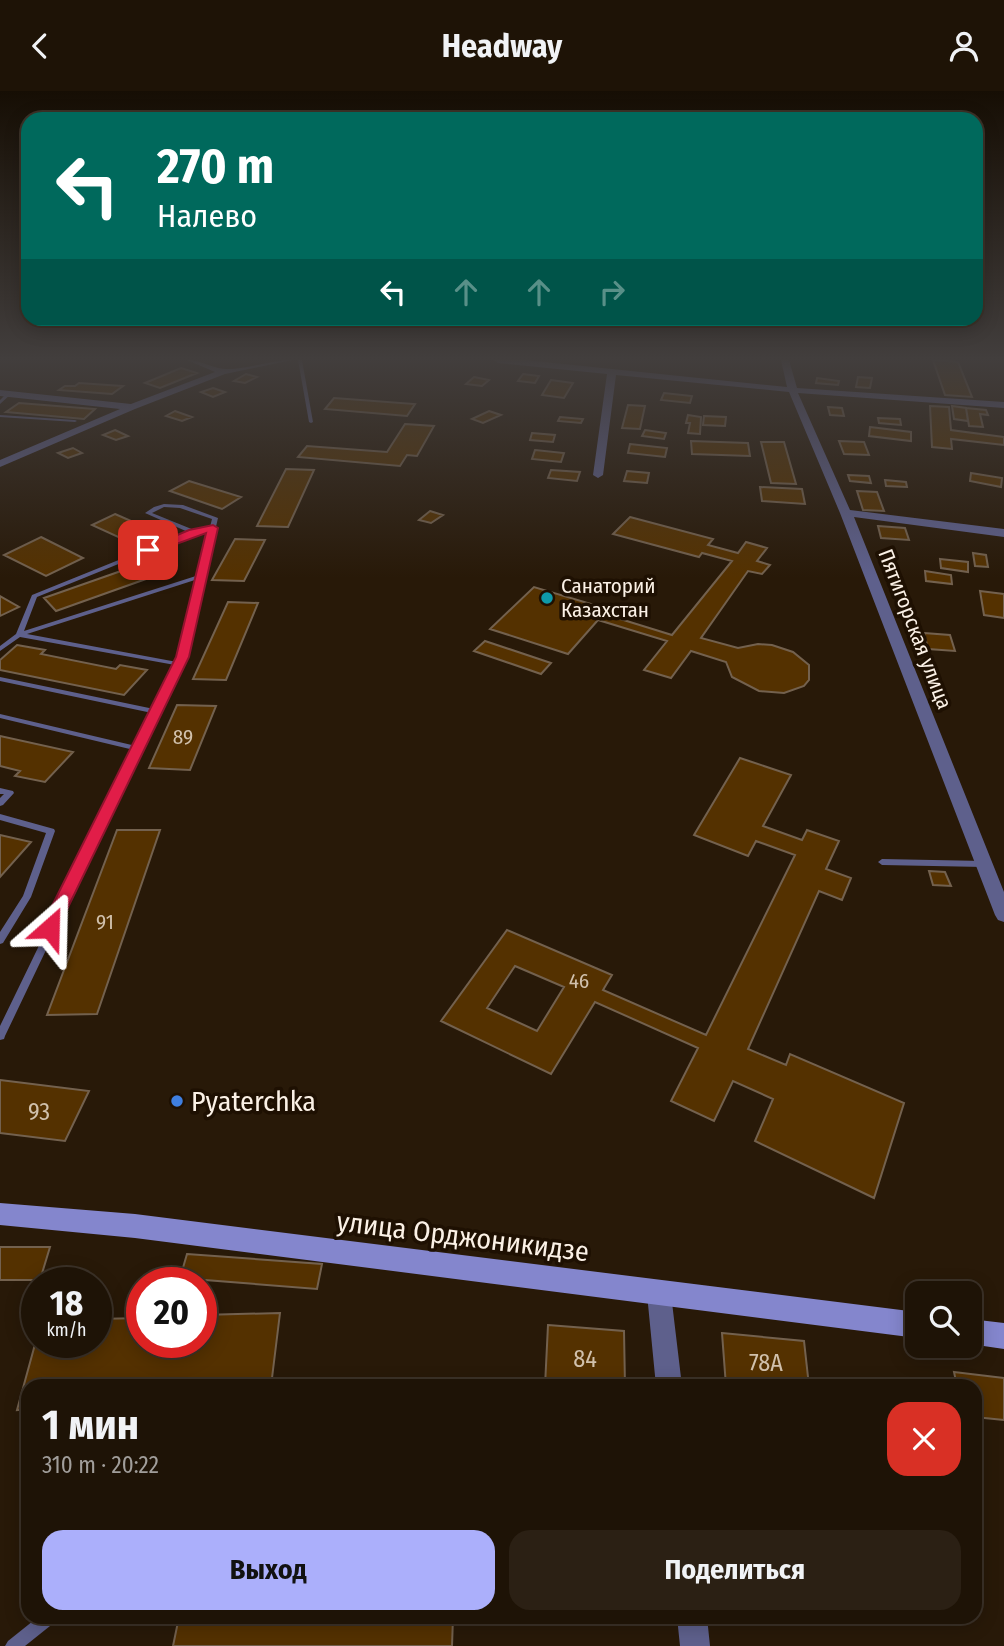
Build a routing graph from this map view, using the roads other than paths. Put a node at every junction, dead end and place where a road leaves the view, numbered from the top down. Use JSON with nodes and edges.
{"nodes":[{"id":1,"x":73,"y":433,"type":"edge"},
{"id":2,"x":604,"y":433,"type":"edge"},
{"id":3,"x":811,"y":433,"type":"edge"},
{"id":4,"x":0,"y":464,"type":"edge"},
{"id":5,"x":598,"y":475,"type":"dead end"},
{"id":6,"x":846,"y":513,"type":"junction"},
{"id":7,"x":213,"y":528,"type":"junction"},
{"id":8,"x":193,"y":532,"type":"junction"},
{"id":9,"x":1004,"y":533,"type":"edge"},
{"id":10,"x":201,"y":576,"type":"junction"},
{"id":11,"x":19,"y":635,"type":"junction"},
{"id":12,"x":0,"y":649,"type":"edge"},
{"id":13,"x":179,"y":664,"type":"junction"},
{"id":14,"x":0,"y":679,"type":"edge"},
{"id":15,"x":157,"y":712,"type":"junction"},
{"id":16,"x":0,"y":716,"type":"edge"},
{"id":17,"x":139,"y":749,"type":"junction"},
{"id":18,"x":0,"y":791,"type":"edge"},
{"id":19,"x":0,"y":803,"type":"edge"},
{"id":20,"x":0,"y":817,"type":"edge"},
{"id":21,"x":882,"y":862,"type":"dead end"},
{"id":22,"x":984,"y":864,"type":"junction"},
{"id":23,"x":1004,"y":915,"type":"edge"},
{"id":24,"x":0,"y":940,"type":"edge"},
{"id":25,"x":0,"y":1035,"type":"edge"},
{"id":26,"x":0,"y":1214,"type":"edge"},
{"id":27,"x":659,"y":1294,"type":"junction"},
{"id":28,"x":905,"y":1324,"type":"edge"},
{"id":29,"x":982,"y":1333,"type":"edge"},
{"id":30,"x":1004,"y":1336,"type":"edge"},
{"id":31,"x":667,"y":1379,"type":"edge"},
{"id":32,"x":41,"y":1624,"type":"edge"},
{"id":33,"x":693,"y":1624,"type":"edge"},
{"id":34,"x":13,"y":1646,"type":"edge"},
{"id":35,"x":695,"y":1646,"type":"edge"}],
"edges":[{"from":1,"to":4,"type":"street"},
{"from":2,"to":5,"type":"street"},
{"from":3,"to":6,"type":"street","name":"Пятигорская улица"},
{"from":6,"to":9,"type":"street"},
{"from":6,"to":22,"type":"street","name":"Пятигорская улица"},
{"from":7,"to":8,"type":"lane"},
{"from":7,"to":8,"type":"lane"},
{"from":7,"to":10,"type":"lane"},
{"from":8,"to":11,"type":"lane"},
{"from":10,"to":11,"type":"lane"},
{"from":10,"to":13,"type":"lane"},
{"from":11,"to":12,"type":"lane"},
{"from":11,"to":13,"type":"lane"},
{"from":13,"to":15,"type":"lane"},
{"from":14,"to":15,"type":"lane"},
{"from":15,"to":17,"type":"lane"},
{"from":16,"to":17,"type":"lane"},
{"from":17,"to":25,"type":"lane"},
{"from":18,"to":19,"type":"lane"},
{"from":20,"to":24,"type":"lane"},
{"from":21,"to":22,"type":"lane"},
{"from":22,"to":23,"type":"street","name":"Пятигорская улица"},
{"from":26,"to":27,"type":"main road","name":"улица Орджоникидзе"},
{"from":27,"to":28,"type":"main road","name":"улица Орджоникидзе"},
{"from":27,"to":31,"type":"street"},
{"from":29,"to":30,"type":"main road"},
{"from":32,"to":34,"type":"lane"},
{"from":33,"to":35,"type":"street"}]}
